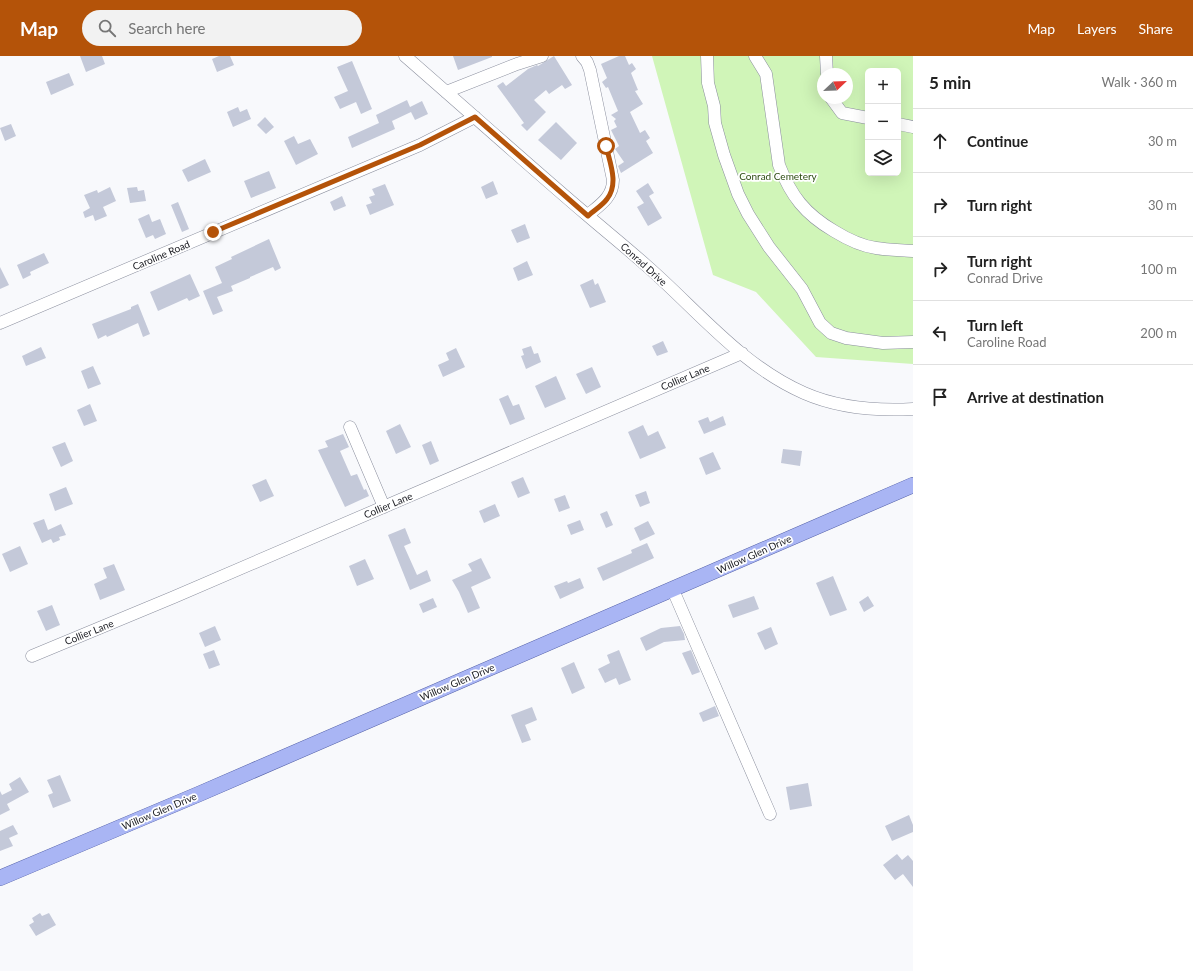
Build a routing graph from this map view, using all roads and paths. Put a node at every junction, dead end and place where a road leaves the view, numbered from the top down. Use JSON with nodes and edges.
{"nodes":[{"id":1,"x":405,"y":56,"type":"edge"},
{"id":2,"x":542,"y":56,"type":"edge"},
{"id":3,"x":582,"y":56,"type":"edge"},
{"id":4,"x":707,"y":56,"type":"edge"},
{"id":5,"x":755,"y":56,"type":"edge"},
{"id":6,"x":826,"y":56,"type":"edge"},
{"id":7,"x":827,"y":68,"type":"edge"},
{"id":8,"x":446,"y":92,"type":"junction"},
{"id":9,"x":835,"y":104,"type":"edge"},
{"id":10,"x":475,"y":117,"type":"junction"},
{"id":11,"x":865,"y":117,"type":"edge"},
{"id":12,"x":901,"y":125,"type":"edge"},
{"id":13,"x":913,"y":128,"type":"edge"},
{"id":14,"x":588,"y":216,"type":"junction"},
{"id":15,"x":913,"y":251,"type":"edge"},
{"id":16,"x":0,"y":323,"type":"edge"},
{"id":17,"x":913,"y":342,"type":"edge"},
{"id":18,"x":742,"y":353,"type":"junction"},
{"id":19,"x":913,"y":409,"type":"edge"},
{"id":20,"x":350,"y":427,"type":"dead end"},
{"id":21,"x":913,"y":485,"type":"edge"},
{"id":22,"x":384,"y":507,"type":"junction"},
{"id":23,"x":672,"y":590,"type":"junction"},
{"id":24,"x":32,"y":656,"type":"dead end"},
{"id":25,"x":770,"y":814,"type":"dead end"},
{"id":26,"x":0,"y":878,"type":"edge"}],
"edges":[{"from":1,"to":8,"type":"street","name":"Conrad Drive"},
{"from":2,"to":8,"type":"street"},
{"from":3,"to":14,"type":"street"},
{"from":4,"to":17,"type":"street"},
{"from":5,"to":15,"type":"street"},
{"from":6,"to":7,"type":"street"},
{"from":8,"to":10,"type":"street","name":"Conrad Drive"},
{"from":9,"to":11,"type":"street"},
{"from":10,"to":14,"type":"street","name":"Conrad Drive"},
{"from":10,"to":16,"type":"street","name":"Caroline Road"},
{"from":12,"to":13,"type":"street"},
{"from":14,"to":18,"type":"street","name":"Conrad Drive"},
{"from":18,"to":19,"type":"street","name":"Conrad Drive"},
{"from":18,"to":22,"type":"street","name":"Collier Lane"},
{"from":20,"to":22,"type":"street"},
{"from":21,"to":23,"type":"main road","name":"Willow Glen Drive"},
{"from":22,"to":24,"type":"street","name":"Collier Lane"},
{"from":23,"to":25,"type":"street"},
{"from":23,"to":26,"type":"main road","name":"Willow Glen Drive"}]}
